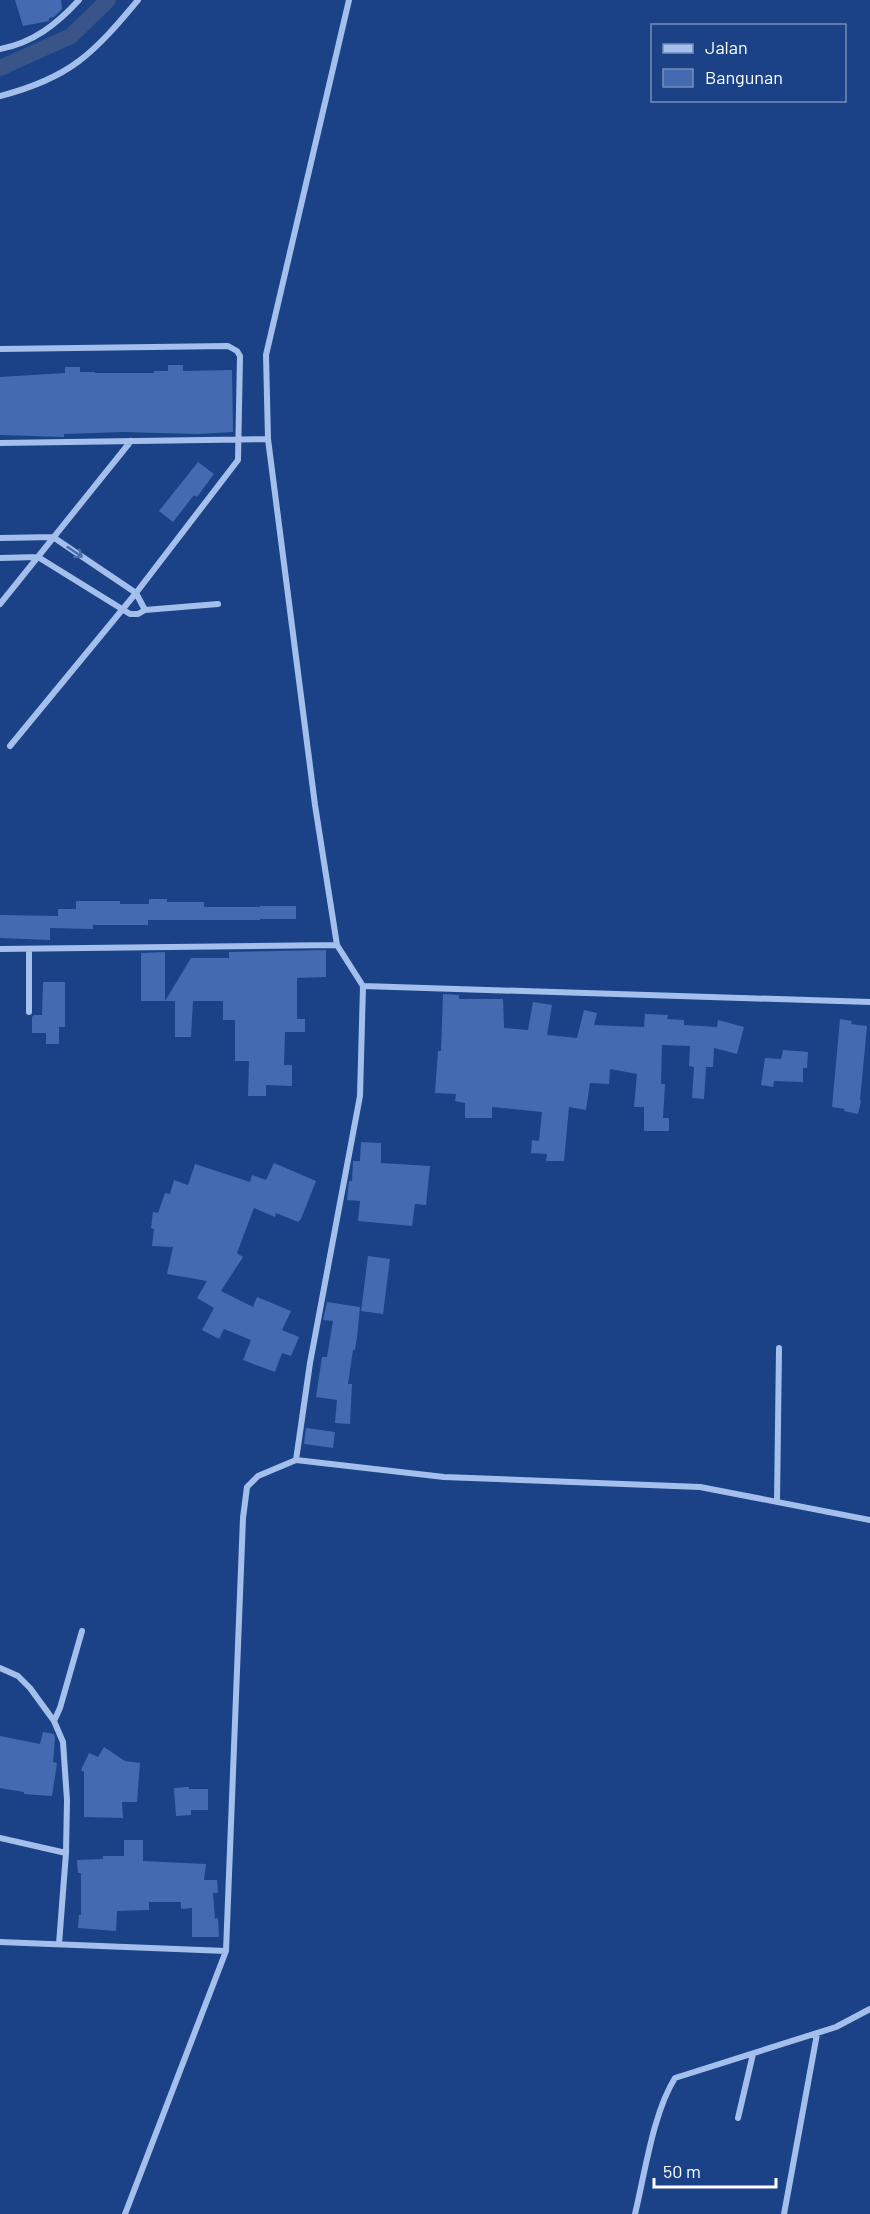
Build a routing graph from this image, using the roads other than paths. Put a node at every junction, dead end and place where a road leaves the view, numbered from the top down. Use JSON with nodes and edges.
{"nodes":[{"id":1,"x":79,"y":0,"type":"edge"},
{"id":2,"x":138,"y":0,"type":"edge"},
{"id":3,"x":349,"y":0,"type":"edge"},
{"id":4,"x":0,"y":49,"type":"edge"},
{"id":5,"x":0,"y":96,"type":"edge"},
{"id":6,"x":0,"y":349,"type":"edge"},
{"id":7,"x":239,"y":438,"type":"junction"},
{"id":8,"x":268,"y":439,"type":"junction"},
{"id":9,"x":131,"y":441,"type":"junction"},
{"id":10,"x":0,"y":443,"type":"edge"},
{"id":11,"x":53,"y":537,"type":"junction"},
{"id":12,"x":0,"y":538,"type":"edge"},
{"id":13,"x":38,"y":557,"type":"junction"},
{"id":14,"x":0,"y":558,"type":"edge"},
{"id":15,"x":136,"y":593,"type":"junction"},
{"id":16,"x":0,"y":604,"type":"edge"},
{"id":17,"x":218,"y":604,"type":"dead end"},
{"id":18,"x":121,"y":609,"type":"junction"},
{"id":19,"x":145,"y":610,"type":"junction"},
{"id":20,"x":10,"y":746,"type":"dead end"},
{"id":21,"x":337,"y":945,"type":"junction"},
{"id":22,"x":29,"y":948,"type":"junction"},
{"id":23,"x":0,"y":949,"type":"edge"},
{"id":24,"x":363,"y":986,"type":"junction"},
{"id":25,"x":870,"y":1002,"type":"edge"},
{"id":26,"x":29,"y":1012,"type":"dead end"},
{"id":27,"x":779,"y":1348,"type":"dead end"},
{"id":28,"x":296,"y":1460,"type":"junction"},
{"id":29,"x":777,"y":1502,"type":"junction"},
{"id":30,"x":870,"y":1520,"type":"edge"},
{"id":31,"x":82,"y":1631,"type":"dead end"},
{"id":32,"x":0,"y":1668,"type":"edge"},
{"id":33,"x":54,"y":1721,"type":"junction"},
{"id":34,"x":0,"y":1838,"type":"edge"},
{"id":35,"x":66,"y":1853,"type":"junction"},
{"id":36,"x":0,"y":1942,"type":"edge"},
{"id":37,"x":59,"y":1944,"type":"junction"},
{"id":38,"x":226,"y":1951,"type":"junction"},
{"id":39,"x":870,"y":2009,"type":"edge"},
{"id":40,"x":817,"y":2034,"type":"junction"},
{"id":41,"x":753,"y":2054,"type":"junction"},
{"id":42,"x":738,"y":2118,"type":"dead end"},
{"id":43,"x":125,"y":2214,"type":"edge"},
{"id":44,"x":635,"y":2214,"type":"edge"},
{"id":45,"x":784,"y":2214,"type":"edge"}],
"edges":[{"from":1,"to":4,"type":"street"},
{"from":2,"to":5,"type":"street"},
{"from":3,"to":8,"type":"street"},
{"from":6,"to":7,"type":"street"},
{"from":7,"to":8,"type":"street"},
{"from":7,"to":9,"type":"street"},
{"from":7,"to":15,"type":"street"},
{"from":8,"to":21,"type":"street"},
{"from":9,"to":10,"type":"street"},
{"from":9,"to":11,"type":"street"},
{"from":11,"to":12,"type":"street"},
{"from":11,"to":13,"type":"street"},
{"from":11,"to":15,"type":"street","one_way":true},
{"from":13,"to":14,"type":"street"},
{"from":13,"to":16,"type":"street"},
{"from":13,"to":18,"type":"street"},
{"from":15,"to":18,"type":"street"},
{"from":15,"to":19,"type":"street"},
{"from":17,"to":19,"type":"street"},
{"from":18,"to":19,"type":"street"},
{"from":18,"to":20,"type":"street"},
{"from":21,"to":22,"type":"street"},
{"from":21,"to":24,"type":"street"},
{"from":22,"to":23,"type":"street"},
{"from":22,"to":26,"type":"street"},
{"from":24,"to":25,"type":"street"},
{"from":24,"to":28,"type":"street"},
{"from":27,"to":29,"type":"street"},
{"from":28,"to":29,"type":"street"},
{"from":28,"to":38,"type":"street"},
{"from":29,"to":30,"type":"street"},
{"from":31,"to":33,"type":"street"},
{"from":32,"to":33,"type":"street"},
{"from":33,"to":35,"type":"street"},
{"from":34,"to":35,"type":"street"},
{"from":35,"to":37,"type":"street"},
{"from":36,"to":37,"type":"street"},
{"from":37,"to":38,"type":"street"},
{"from":38,"to":43,"type":"street"},
{"from":39,"to":40,"type":"street"},
{"from":40,"to":41,"type":"street"},
{"from":40,"to":45,"type":"street"},
{"from":41,"to":42,"type":"street"},
{"from":41,"to":44,"type":"street"}]}
